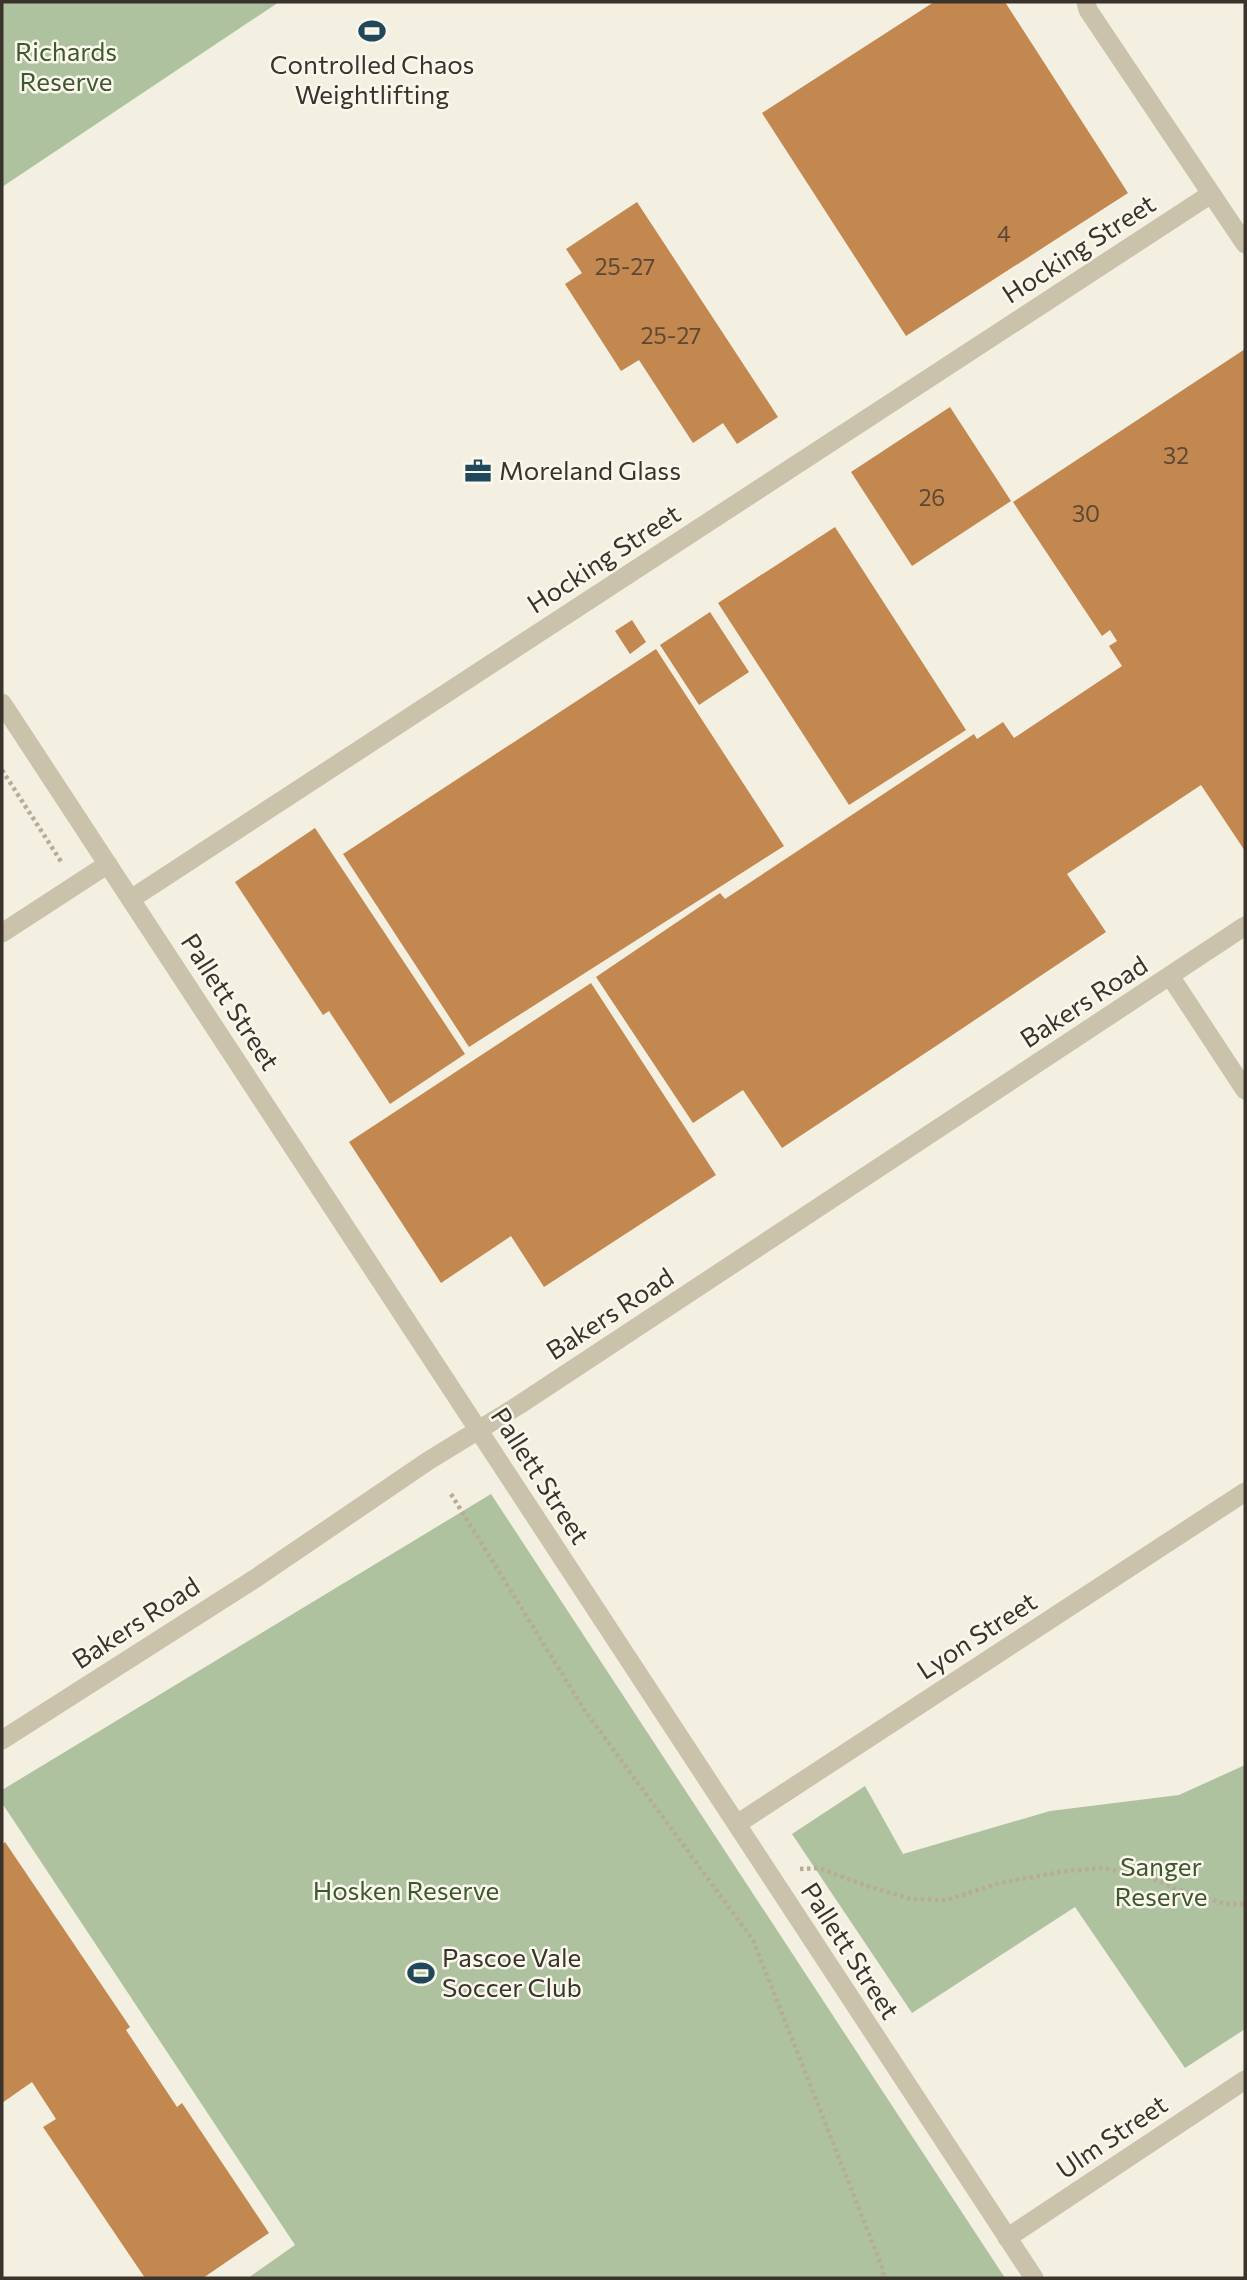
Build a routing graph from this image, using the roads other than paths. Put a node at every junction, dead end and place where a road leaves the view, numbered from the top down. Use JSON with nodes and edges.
{"nodes":[{"id":1,"x":1086,"y":2,"type":"edge"},
{"id":2,"x":1211,"y":194,"type":"junction"},
{"id":3,"x":1245,"y":244,"type":"edge"},
{"id":4,"x":2,"y":703,"type":"edge"},
{"id":5,"x":108,"y":864,"type":"junction"},
{"id":6,"x":131,"y":899,"type":"junction"},
{"id":7,"x":1245,"y":926,"type":"edge"},
{"id":8,"x":2,"y":933,"type":"edge"},
{"id":9,"x":1170,"y":976,"type":"junction"},
{"id":10,"x":1245,"y":1090,"type":"edge"},
{"id":11,"x":478,"y":1430,"type":"junction"},
{"id":12,"x":1245,"y":1492,"type":"edge"},
{"id":13,"x":2,"y":1741,"type":"edge"},
{"id":14,"x":737,"y":1825,"type":"junction"},
{"id":15,"x":1245,"y":2080,"type":"edge"},
{"id":16,"x":1007,"y":2238,"type":"junction"},
{"id":17,"x":1034,"y":2278,"type":"edge"}],
"edges":[{"from":1,"to":2,"type":"street"},
{"from":2,"to":3,"type":"street"},
{"from":2,"to":6,"type":"street","name":"Hocking Street"},
{"from":4,"to":5,"type":"street","name":"Pallett Street"},
{"from":5,"to":6,"type":"street","name":"Pallett Street"},
{"from":5,"to":8,"type":"street"},
{"from":6,"to":11,"type":"street","name":"Pallett Street"},
{"from":7,"to":9,"type":"street","name":"Bakers Road"},
{"from":9,"to":10,"type":"street"},
{"from":9,"to":11,"type":"street","name":"Bakers Road"},
{"from":11,"to":13,"type":"street","name":"Bakers Road"},
{"from":11,"to":14,"type":"street","name":"Pallett Street"},
{"from":12,"to":14,"type":"street","name":"Lyon Street"},
{"from":14,"to":16,"type":"street","name":"Pallett Street"},
{"from":15,"to":16,"type":"street","name":"Ulm Street"},
{"from":16,"to":17,"type":"street","name":"Pallett Street"}]}
